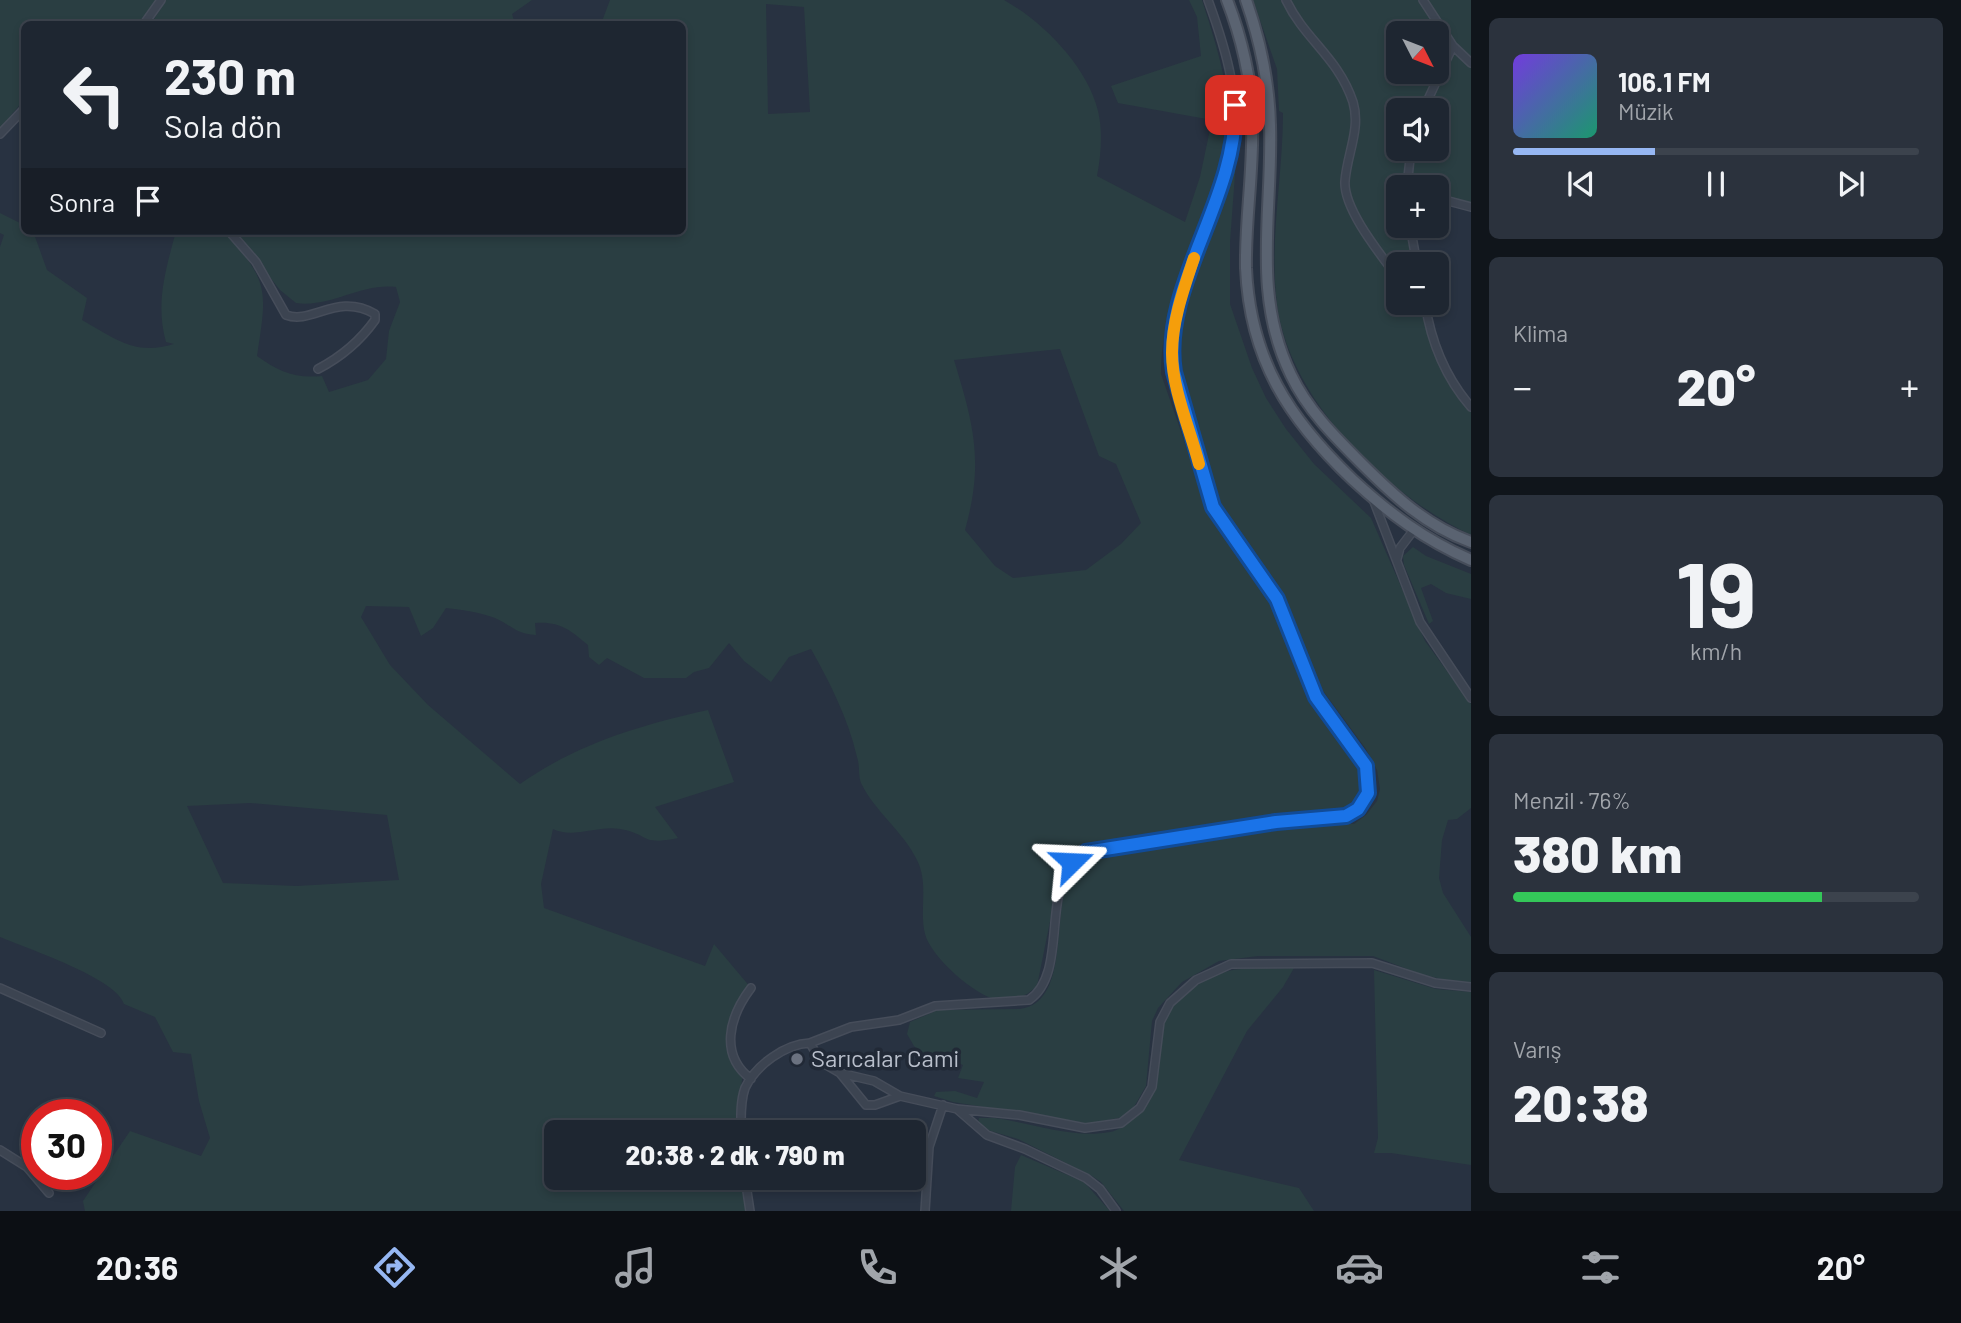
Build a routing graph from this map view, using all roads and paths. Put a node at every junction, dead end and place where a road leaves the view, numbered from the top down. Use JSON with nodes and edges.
{"nodes":[{"id":1,"x":161,"y":0,"type":"edge"},
{"id":2,"x":1208,"y":0,"type":"edge"},
{"id":3,"x":1227,"y":0,"type":"edge"},
{"id":4,"x":1246,"y":0,"type":"edge"},
{"id":5,"x":1286,"y":0,"type":"edge"},
{"id":6,"x":1423,"y":0,"type":"edge"},
{"id":7,"x":146,"y":21,"type":"edge"},
{"id":8,"x":1453,"y":46,"type":"junction"},
{"id":9,"x":1471,"y":64,"type":"edge"},
{"id":10,"x":1429,"y":98,"type":"edge"},
{"id":11,"x":21,"y":112,"type":"edge"},
{"id":12,"x":0,"y":134,"type":"edge"},
{"id":13,"x":1449,"y":201,"type":"edge"},
{"id":14,"x":1471,"y":207,"type":"edge"},
{"id":15,"x":232,"y":235,"type":"edge"},
{"id":16,"x":1386,"y":260,"type":"edge"},
{"id":17,"x":1427,"y":315,"type":"edge"},
{"id":18,"x":318,"y":369,"type":"dead end"},
{"id":19,"x":1471,"y":407,"type":"edge"},
{"id":20,"x":1373,"y":499,"type":"junction"},
{"id":21,"x":1413,"y":531,"type":"junction"},
{"id":22,"x":1471,"y":542,"type":"edge"},
{"id":23,"x":1397,"y":560,"type":"junction"},
{"id":24,"x":1471,"y":560,"type":"edge"},
{"id":25,"x":1471,"y":698,"type":"edge"},
{"id":26,"x":0,"y":988,"type":"edge"},
{"id":27,"x":751,"y":988,"type":"dead end"},
{"id":28,"x":1471,"y":988,"type":"edge"},
{"id":29,"x":101,"y":1034,"type":"dead end"},
{"id":30,"x":810,"y":1044,"type":"junction"},
{"id":31,"x":840,"y":1073,"type":"junction"},
{"id":32,"x":751,"y":1079,"type":"junction"},
{"id":33,"x":900,"y":1096,"type":"junction"},
{"id":34,"x":943,"y":1105,"type":"junction"},
{"id":35,"x":957,"y":1109,"type":"junction"},
{"id":36,"x":741,"y":1120,"type":"edge"},
{"id":37,"x":0,"y":1150,"type":"edge"},
{"id":38,"x":747,"y":1190,"type":"edge"},
{"id":39,"x":49,"y":1193,"type":"dead end"},
{"id":40,"x":750,"y":1211,"type":"edge"},
{"id":41,"x":925,"y":1211,"type":"edge"},
{"id":42,"x":1116,"y":1211,"type":"edge"}],
"edges":[{"from":1,"to":7,"type":"street"},
{"from":2,"to":30,"type":"street"},
{"from":3,"to":20,"type":"main road"},
{"from":4,"to":22,"type":"main road"},
{"from":5,"to":16,"type":"street"},
{"from":6,"to":8,"type":"street"},
{"from":8,"to":9,"type":"street"},
{"from":8,"to":10,"type":"street"},
{"from":11,"to":12,"type":"street"},
{"from":13,"to":14,"type":"street"},
{"from":15,"to":18,"type":"street"},
{"from":17,"to":19,"type":"street"},
{"from":20,"to":21,"type":"main road"},
{"from":20,"to":23,"type":"street"},
{"from":21,"to":23,"type":"street"},
{"from":21,"to":24,"type":"main road"},
{"from":23,"to":25,"type":"street"},
{"from":26,"to":29,"type":"street"},
{"from":27,"to":32,"type":"street"},
{"from":28,"to":35,"type":"street"},
{"from":30,"to":31,"type":"street"},
{"from":30,"to":32,"type":"street"},
{"from":31,"to":33,"type":"street"},
{"from":31,"to":33,"type":"street"},
{"from":32,"to":36,"type":"street"},
{"from":33,"to":34,"type":"street"},
{"from":34,"to":35,"type":"street"},
{"from":34,"to":41,"type":"street"},
{"from":35,"to":42,"type":"street"},
{"from":37,"to":39,"type":"street"},
{"from":38,"to":40,"type":"street"}]}
